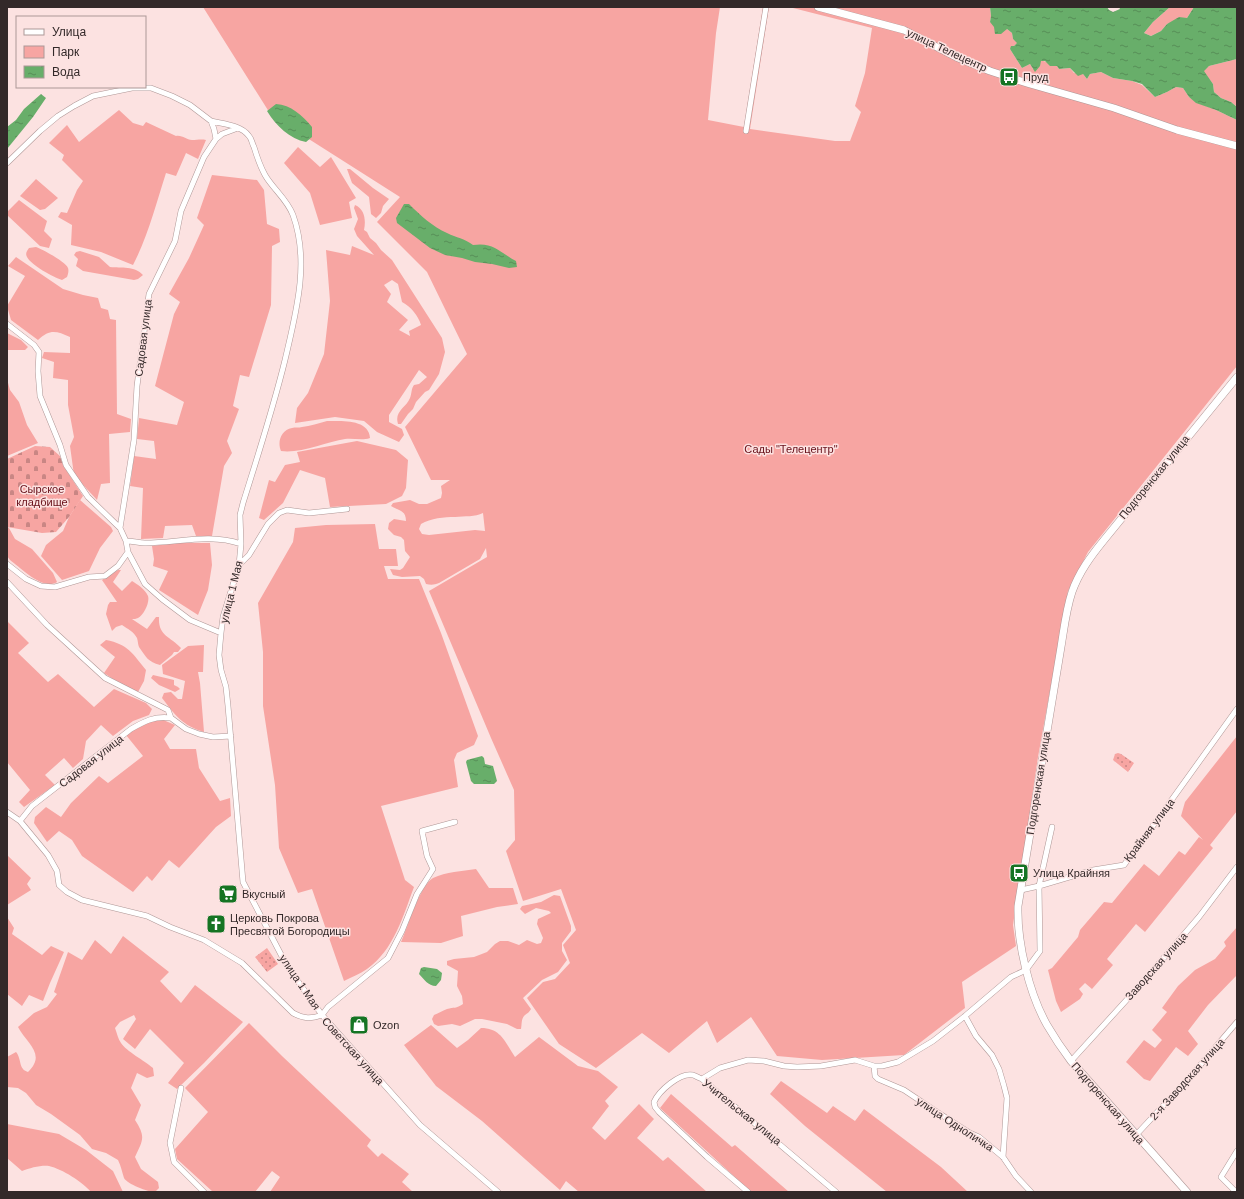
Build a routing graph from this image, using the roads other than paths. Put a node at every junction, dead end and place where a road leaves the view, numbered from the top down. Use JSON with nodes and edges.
{"nodes":[{"id":1,"x":766,"y":7,"type":"edge"},
{"id":2,"x":818,"y":7,"type":"edge"},
{"id":3,"x":211,"y":121,"type":"junction"},
{"id":4,"x":238,"y":128,"type":"junction"},
{"id":5,"x":746,"y":131,"type":"dead end"},
{"id":6,"x":216,"y":139,"type":"junction"},
{"id":7,"x":1237,"y":146,"type":"edge"},
{"id":8,"x":7,"y":163,"type":"edge"},
{"id":9,"x":7,"y":324,"type":"edge"},
{"id":10,"x":1237,"y":377,"type":"edge"},
{"id":11,"x":347,"y":509,"type":"dead end"},
{"id":12,"x":120,"y":528,"type":"junction"},
{"id":13,"x":126,"y":541,"type":"junction"},
{"id":14,"x":241,"y":544,"type":"junction"},
{"id":15,"x":128,"y":552,"type":"junction"},
{"id":16,"x":7,"y":564,"type":"edge"},
{"id":17,"x":239,"y":566,"type":"junction"},
{"id":18,"x":7,"y":582,"type":"edge"},
{"id":19,"x":221,"y":633,"type":"junction"},
{"id":20,"x":1237,"y":710,"type":"edge"},
{"id":21,"x":171,"y":718,"type":"junction"},
{"id":22,"x":230,"y":736,"type":"junction"},
{"id":23,"x":7,"y":812,"type":"edge"},
{"id":24,"x":20,"y":822,"type":"junction"},
{"id":25,"x":455,"y":822,"type":"dead end"},
{"id":26,"x":1052,"y":827,"type":"dead end"},
{"id":27,"x":1237,"y":867,"type":"edge"},
{"id":28,"x":1040,"y":886,"type":"junction"},
{"id":29,"x":1021,"y":890,"type":"junction"},
{"id":30,"x":1026,"y":970,"type":"junction"},
{"id":31,"x":322,"y":1015,"type":"junction"},
{"id":32,"x":965,"y":1016,"type":"junction"},
{"id":33,"x":1237,"y":1022,"type":"edge"},
{"id":34,"x":1071,"y":1061,"type":"junction"},
{"id":35,"x":874,"y":1066,"type":"junction"},
{"id":36,"x":702,"y":1079,"type":"junction"},
{"id":37,"x":181,"y":1088,"type":"dead end"},
{"id":38,"x":1136,"y":1135,"type":"junction"},
{"id":39,"x":1237,"y":1151,"type":"edge"},
{"id":40,"x":1003,"y":1157,"type":"junction"},
{"id":41,"x":204,"y":1192,"type":"edge"},
{"id":42,"x":498,"y":1192,"type":"edge"},
{"id":43,"x":748,"y":1192,"type":"edge"},
{"id":44,"x":836,"y":1192,"type":"edge"},
{"id":45,"x":1031,"y":1192,"type":"edge"},
{"id":46,"x":1186,"y":1192,"type":"edge"},
{"id":47,"x":1236,"y":1192,"type":"edge"}],
"edges":[{"from":1,"to":5,"type":"street"},
{"from":2,"to":7,"type":"street","name":"улица Телецентр"},
{"from":3,"to":4,"type":"street","name":"улица 1 Мая"},
{"from":3,"to":6,"type":"street"},
{"from":3,"to":8,"type":"street"},
{"from":4,"to":6,"type":"street","name":"Садовая улица"},
{"from":4,"to":14,"type":"street","name":"улица 1 Мая"},
{"from":6,"to":12,"type":"street","name":"Садовая улица"},
{"from":9,"to":12,"type":"street"},
{"from":10,"to":29,"type":"street","name":"Подгоренская улица"},
{"from":11,"to":17,"type":"street"},
{"from":12,"to":13,"type":"street"},
{"from":13,"to":14,"type":"street"},
{"from":13,"to":15,"type":"street"},
{"from":14,"to":17,"type":"street","name":"улица 1 Мая"},
{"from":15,"to":16,"type":"street"},
{"from":15,"to":19,"type":"street"},
{"from":17,"to":19,"type":"street","name":"улица 1 Мая"},
{"from":18,"to":21,"type":"street"},
{"from":19,"to":22,"type":"street","name":"улица 1 Мая"},
{"from":20,"to":28,"type":"street","name":"Крайняя улица"},
{"from":21,"to":22,"type":"street"},
{"from":21,"to":24,"type":"street","name":"Садовая улица"},
{"from":22,"to":31,"type":"street","name":"улица 1 Мая"},
{"from":23,"to":24,"type":"street","name":"Советская улица"},
{"from":24,"to":31,"type":"street","name":"Советская улица"},
{"from":25,"to":31,"type":"street"},
{"from":26,"to":28,"type":"street"},
{"from":27,"to":34,"type":"street","name":"Заводская улица"},
{"from":28,"to":29,"type":"street","name":"Крайняя улица"},
{"from":28,"to":30,"type":"street"},
{"from":29,"to":30,"type":"street","name":"Подгоренская улица"},
{"from":30,"to":32,"type":"street"},
{"from":30,"to":34,"type":"street","name":"Подгоренская улица"},
{"from":31,"to":42,"type":"street","name":"Советская улица"},
{"from":32,"to":35,"type":"street"},
{"from":32,"to":40,"type":"street"},
{"from":33,"to":38,"type":"street","name":"2-я Заводская улица"},
{"from":34,"to":38,"type":"street","name":"Подгоренская улица"},
{"from":35,"to":36,"type":"street"},
{"from":35,"to":40,"type":"street","name":"улица Одноличка"},
{"from":36,"to":43,"type":"street","name":"Учительская улица"},
{"from":36,"to":44,"type":"street","name":"Учительская улица"},
{"from":37,"to":41,"type":"street"},
{"from":38,"to":46,"type":"street","name":"Подгоренская улица"},
{"from":39,"to":47,"type":"street"},
{"from":40,"to":45,"type":"street","name":"улица Одноличка"}]}
